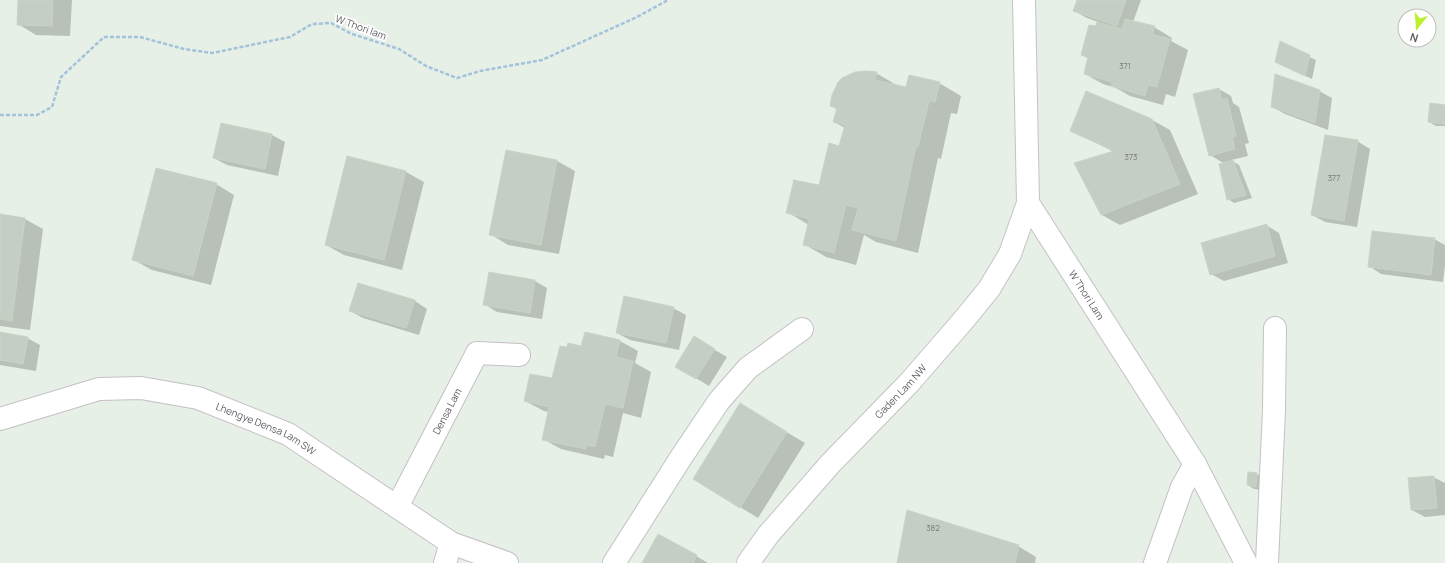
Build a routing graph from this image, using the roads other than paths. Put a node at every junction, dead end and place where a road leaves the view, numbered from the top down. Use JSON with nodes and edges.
{"nodes":[{"id":1,"x":1024,"y":0,"type":"edge"},
{"id":2,"x":1028,"y":203,"type":"junction"},
{"id":3,"x":1275,"y":328,"type":"dead end"},
{"id":4,"x":802,"y":329,"type":"dead end"},
{"id":5,"x":519,"y":354,"type":"dead end"},
{"id":6,"x":0,"y":419,"type":"edge"},
{"id":7,"x":1195,"y":464,"type":"junction"},
{"id":8,"x":397,"y":507,"type":"junction"},
{"id":9,"x":448,"y":553,"type":"edge"},
{"id":10,"x":507,"y":563,"type":"edge"},
{"id":11,"x":614,"y":563,"type":"edge"},
{"id":12,"x":748,"y":563,"type":"edge"},
{"id":13,"x":1155,"y":563,"type":"edge"},
{"id":14,"x":1246,"y":563,"type":"edge"},
{"id":15,"x":1266,"y":563,"type":"edge"}],
"edges":[{"from":1,"to":2,"type":"street"},
{"from":2,"to":7,"type":"street","name":"W Thori Lam"},
{"from":2,"to":12,"type":"street","name":"Gaden Lam NW"},
{"from":3,"to":15,"type":"street"},
{"from":4,"to":11,"type":"street"},
{"from":5,"to":8,"type":"street","name":"Densa Lam"},
{"from":6,"to":8,"type":"street","name":"Lhengye Densa Lam SW"},
{"from":7,"to":13,"type":"street"},
{"from":7,"to":14,"type":"street","name":"W Thori Lam"},
{"from":8,"to":9,"type":"street","name":"Lhengye Densa Lam SW"},
{"from":9,"to":10,"type":"street","name":"Lhengye Densa Lam SW"}]}
